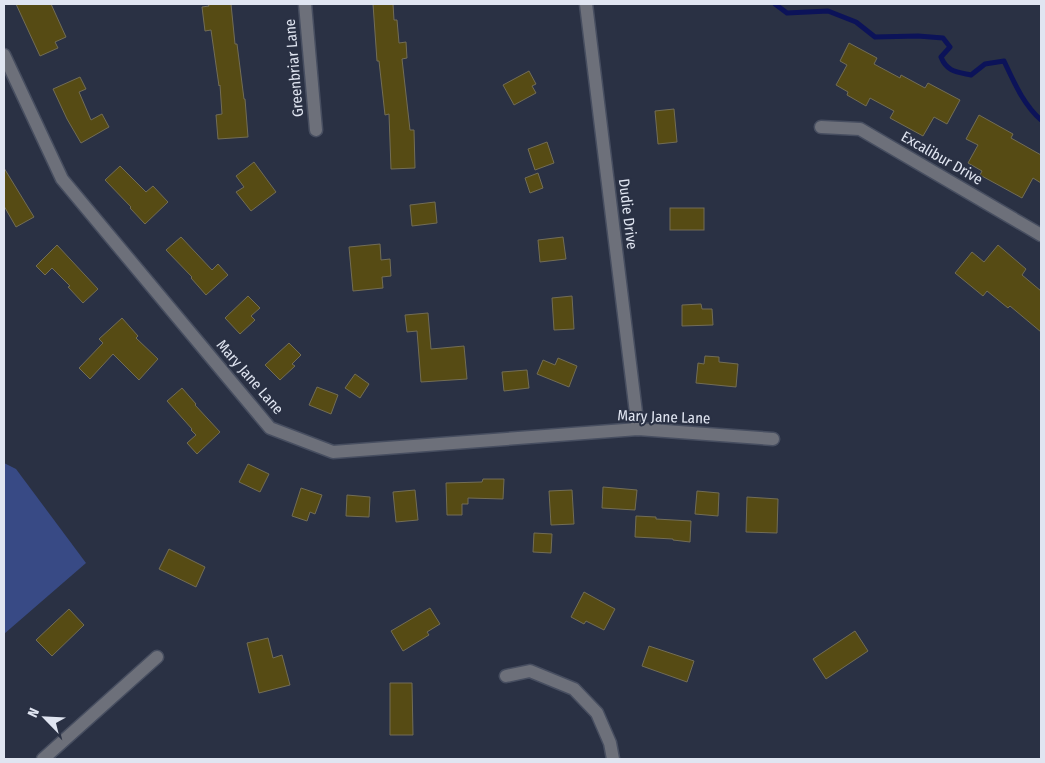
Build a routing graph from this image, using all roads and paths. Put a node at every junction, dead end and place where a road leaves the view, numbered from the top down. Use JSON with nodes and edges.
{"nodes":[{"id":1,"x":305,"y":4,"type":"edge"},
{"id":2,"x":586,"y":4,"type":"edge"},
{"id":3,"x":4,"y":55,"type":"edge"},
{"id":4,"x":822,"y":127,"type":"dead end"},
{"id":5,"x":316,"y":130,"type":"dead end"},
{"id":6,"x":1041,"y":235,"type":"edge"},
{"id":7,"x":638,"y":429,"type":"junction"},
{"id":8,"x":772,"y":439,"type":"dead end"},
{"id":9,"x":157,"y":657,"type":"dead end"},
{"id":10,"x":506,"y":676,"type":"dead end"},
{"id":11,"x":43,"y":759,"type":"edge"},
{"id":12,"x":613,"y":759,"type":"edge"}],
"edges":[{"from":1,"to":5,"type":"street","name":"Greenbriar Lane"},
{"from":2,"to":7,"type":"street","name":"Dudie Drive"},
{"from":3,"to":7,"type":"street","name":"Mary Jane Lane"},
{"from":4,"to":6,"type":"street","name":"Excalibur Drive"},
{"from":7,"to":8,"type":"street","name":"Mary Jane Lane"},
{"from":9,"to":11,"type":"street"},
{"from":10,"to":12,"type":"street"}]}
